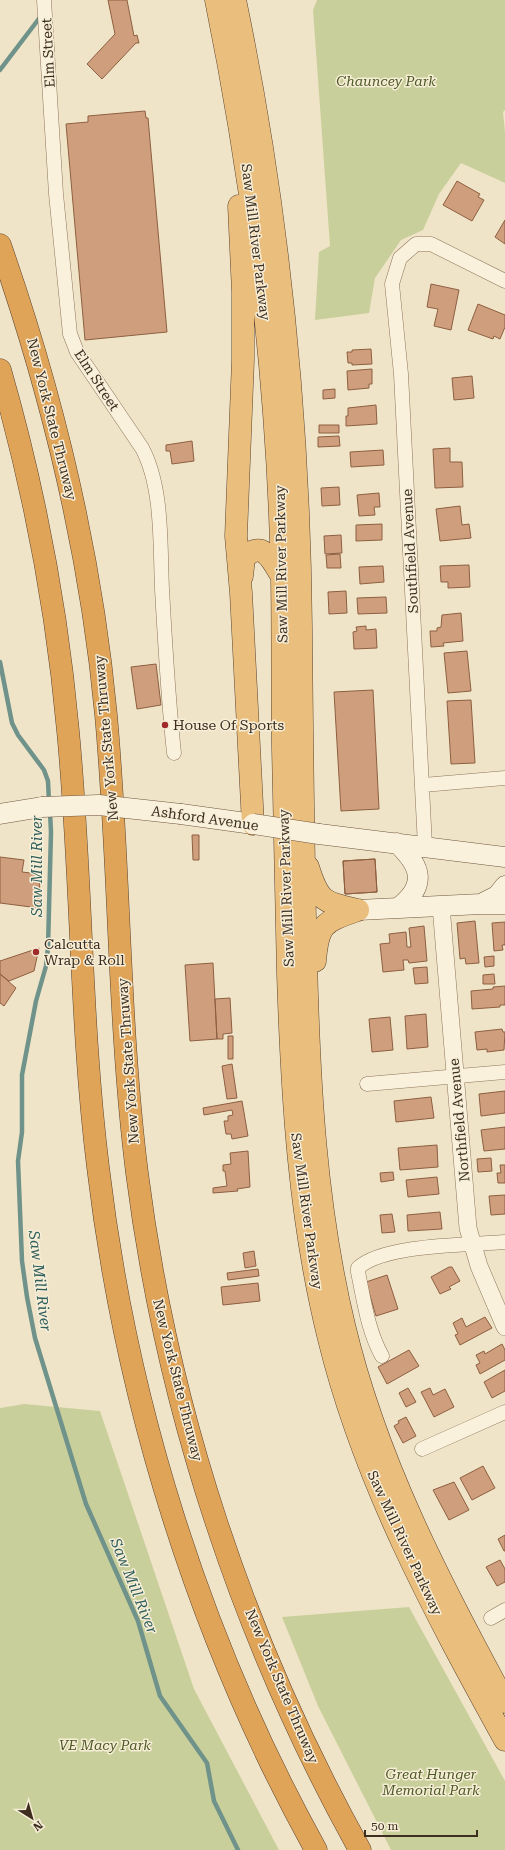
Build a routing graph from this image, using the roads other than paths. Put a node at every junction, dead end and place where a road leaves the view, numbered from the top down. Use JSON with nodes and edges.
{"nodes":[{"id":1,"x":44,"y":0,"type":"edge"},
{"id":2,"x":216,"y":0,"type":"edge"},
{"id":3,"x":235,"y":0,"type":"edge"},
{"id":4,"x":233,"y":87,"type":"junction"},
{"id":5,"x":0,"y":245,"type":"edge"},
{"id":6,"x":505,"y":282,"type":"edge"},
{"id":7,"x":0,"y":370,"type":"edge"},
{"id":8,"x":282,"y":577,"type":"junction"},
{"id":9,"x":241,"y":593,"type":"junction"},
{"id":10,"x":174,"y":753,"type":"dead end"},
{"id":11,"x":505,"y":778,"type":"edge"},
{"id":12,"x":423,"y":785,"type":"junction"},
{"id":13,"x":0,"y":814,"type":"edge"},
{"id":14,"x":253,"y":815,"type":"junction"},
{"id":15,"x":310,"y":840,"type":"junction"},
{"id":16,"x":397,"y":843,"type":"junction"},
{"id":17,"x":425,"y":846,"type":"junction"},
{"id":18,"x":505,"y":857,"type":"edge"},
{"id":19,"x":505,"y":886,"type":"edge"},
{"id":20,"x":481,"y":904,"type":"junction"},
{"id":21,"x":505,"y":904,"type":"edge"},
{"id":22,"x":441,"y":906,"type":"junction"},
{"id":23,"x":398,"y":908,"type":"junction"},
{"id":24,"x":358,"y":910,"type":"junction"},
{"id":25,"x":309,"y":1059,"type":"junction"},
{"id":26,"x":505,"y":1072,"type":"edge"},
{"id":27,"x":455,"y":1076,"type":"junction"},
{"id":28,"x":367,"y":1084,"type":"dead end"},
{"id":29,"x":505,"y":1242,"type":"edge"},
{"id":30,"x":472,"y":1245,"type":"junction"},
{"id":31,"x":505,"y":1327,"type":"edge"},
{"id":32,"x":382,"y":1356,"type":"dead end"},
{"id":33,"x":505,"y":1412,"type":"edge"},
{"id":34,"x":422,"y":1449,"type":"dead end"},
{"id":35,"x":505,"y":1610,"type":"edge"},
{"id":36,"x":491,"y":1618,"type":"dead end"},
{"id":37,"x":505,"y":1702,"type":"edge"},
{"id":38,"x":505,"y":1740,"type":"edge"},
{"id":39,"x":316,"y":1850,"type":"edge"},
{"id":40,"x":360,"y":1850,"type":"edge"}],
"edges":[{"from":1,"to":10,"type":"street","name":"Elm Street"},
{"from":2,"to":4,"type":"highway","name":"Saw Mill River Parkway"},
{"from":3,"to":15,"type":"highway","name":"Saw Mill River Parkway"},
{"from":4,"to":8,"type":"highway","name":"Saw Mill River Parkway"},
{"from":4,"to":9,"type":"highway"},
{"from":5,"to":40,"type":"highway","name":"New York State Thruway"},
{"from":6,"to":12,"type":"street","name":"Southfield Avenue"},
{"from":7,"to":39,"type":"highway"},
{"from":8,"to":9,"type":"highway"},
{"from":8,"to":38,"type":"highway","name":"Saw Mill River Parkway"},
{"from":9,"to":14,"type":"highway"},
{"from":11,"to":12,"type":"street"},
{"from":12,"to":17,"type":"street","name":"Southfield Avenue"},
{"from":13,"to":14,"type":"main road","name":"Ashford Avenue","bridge":true},
{"from":14,"to":15,"type":"main road","name":"Ashford Avenue","bridge":true},
{"from":15,"to":16,"type":"main road","name":"Ashford Avenue"},
{"from":15,"to":24,"type":"highway"},
{"from":15,"to":25,"type":"highway","name":"Saw Mill River Parkway"},
{"from":16,"to":17,"type":"main road","name":"Ashford Avenue"},
{"from":16,"to":23,"type":"main road"},
{"from":17,"to":18,"type":"main road","name":"Ashford Avenue"},
{"from":19,"to":20,"type":"main road"},
{"from":20,"to":21,"type":"main road"},
{"from":20,"to":22,"type":"main road"},
{"from":22,"to":23,"type":"main road"},
{"from":22,"to":27,"type":"street","name":"Northfield Avenue"},
{"from":23,"to":24,"type":"main road"},
{"from":24,"to":25,"type":"highway"},
{"from":25,"to":37,"type":"highway","name":"Saw Mill River Parkway"},
{"from":26,"to":27,"type":"street"},
{"from":27,"to":28,"type":"street"},
{"from":27,"to":30,"type":"street","name":"Northfield Avenue"},
{"from":29,"to":30,"type":"street"},
{"from":30,"to":31,"type":"street","name":"Northfield Avenue"},
{"from":30,"to":32,"type":"street"},
{"from":33,"to":34,"type":"street"},
{"from":35,"to":36,"type":"street"}]}
